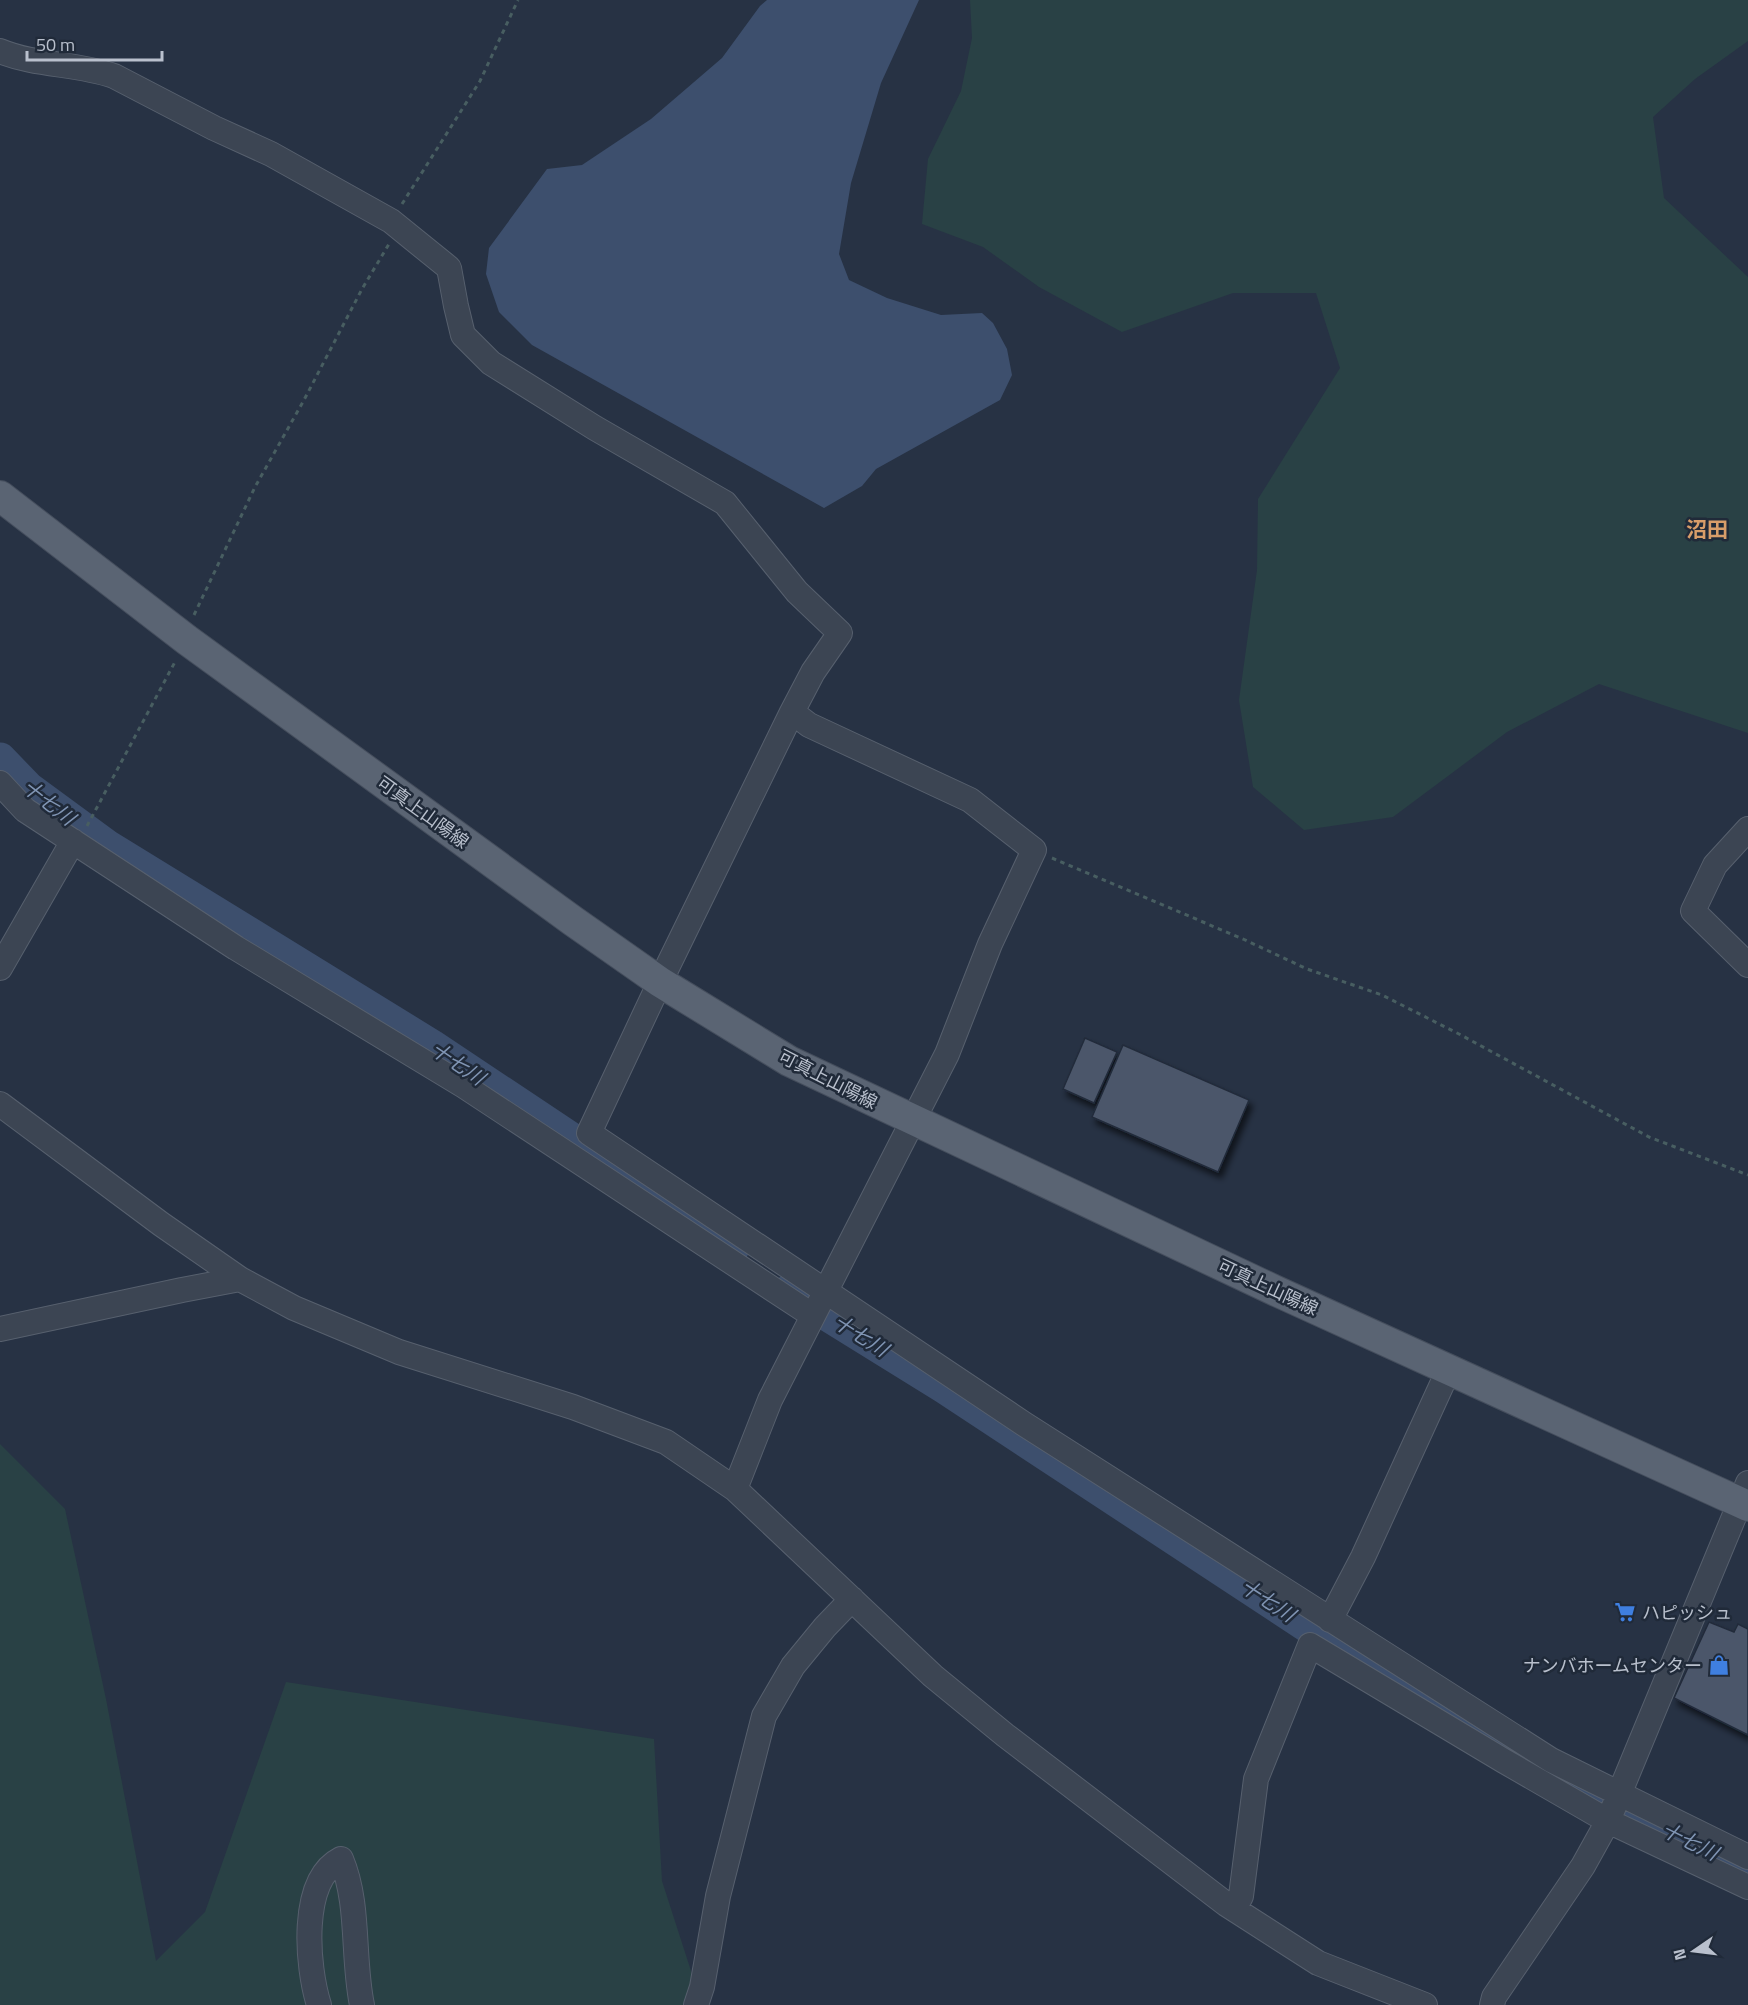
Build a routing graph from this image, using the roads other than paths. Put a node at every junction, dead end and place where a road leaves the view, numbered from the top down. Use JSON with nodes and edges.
{"nodes":[{"id":1,"x":0,"y":51,"type":"edge"},
{"id":2,"x":0,"y":496,"type":"edge"},
{"id":3,"x":792,"y":712,"type":"junction"},
{"id":4,"x":0,"y":783,"type":"edge"},
{"id":5,"x":1748,"y":829,"type":"edge"},
{"id":6,"x":80,"y":833,"type":"junction"},
{"id":7,"x":1748,"y":965,"type":"edge"},
{"id":8,"x":0,"y":968,"type":"edge"},
{"id":9,"x":660,"y":982,"type":"junction"},
{"id":10,"x":0,"y":1104,"type":"edge"},
{"id":11,"x":913,"y":1120,"type":"junction"},
{"id":12,"x":240,"y":1279,"type":"junction"},
{"id":13,"x":826,"y":1291,"type":"junction"},
{"id":14,"x":812,"y":1315,"type":"junction"},
{"id":15,"x":0,"y":1329,"type":"edge"},
{"id":16,"x":1449,"y":1369,"type":"junction"},
{"id":17,"x":735,"y":1489,"type":"junction"},
{"id":18,"x":1745,"y":1496,"type":"edge"},
{"id":19,"x":852,"y":1599,"type":"junction"},
{"id":20,"x":1330,"y":1620,"type":"junction"},
{"id":21,"x":1619,"y":1795,"type":"junction"},
{"id":22,"x":1608,"y":1821,"type":"junction"},
{"id":23,"x":1748,"y":1857,"type":"edge"},
{"id":24,"x":1748,"y":1887,"type":"edge"},
{"id":25,"x":1234,"y":1909,"type":"junction"},
{"id":26,"x":319,"y":2005,"type":"edge"},
{"id":27,"x":362,"y":2005,"type":"edge"},
{"id":28,"x":696,"y":2005,"type":"edge"},
{"id":29,"x":1425,"y":2005,"type":"edge"},
{"id":30,"x":1492,"y":2005,"type":"edge"}],
"edges":[{"from":1,"to":3,"type":"street"},
{"from":2,"to":9,"type":"main road","name":"可真上山陽線"},
{"from":3,"to":9,"type":"street"},
{"from":3,"to":11,"type":"street"},
{"from":4,"to":6,"type":"street"},
{"from":5,"to":7,"type":"street"},
{"from":6,"to":8,"type":"street"},
{"from":6,"to":14,"type":"street"},
{"from":9,"to":11,"type":"main road","name":"可真上山陽線"},
{"from":9,"to":13,"type":"street"},
{"from":10,"to":12,"type":"street"},
{"from":11,"to":13,"type":"street"},
{"from":11,"to":16,"type":"main road","name":"可真上山陽線"},
{"from":12,"to":15,"type":"street"},
{"from":12,"to":17,"type":"street"},
{"from":13,"to":14,"type":"street"},
{"from":13,"to":20,"type":"street"},
{"from":14,"to":17,"type":"street"},
{"from":16,"to":18,"type":"main road","name":"可真上山陽線"},
{"from":16,"to":20,"type":"street"},
{"from":17,"to":19,"type":"street"},
{"from":18,"to":21,"type":"street"},
{"from":19,"to":25,"type":"street"},
{"from":19,"to":28,"type":"street"},
{"from":20,"to":21,"type":"street"},
{"from":21,"to":22,"type":"street"},
{"from":21,"to":23,"type":"street"},
{"from":22,"to":24,"type":"street"},
{"from":22,"to":25,"type":"street"},
{"from":22,"to":30,"type":"street"},
{"from":25,"to":29,"type":"street"},
{"from":26,"to":27,"type":"street"}]}
